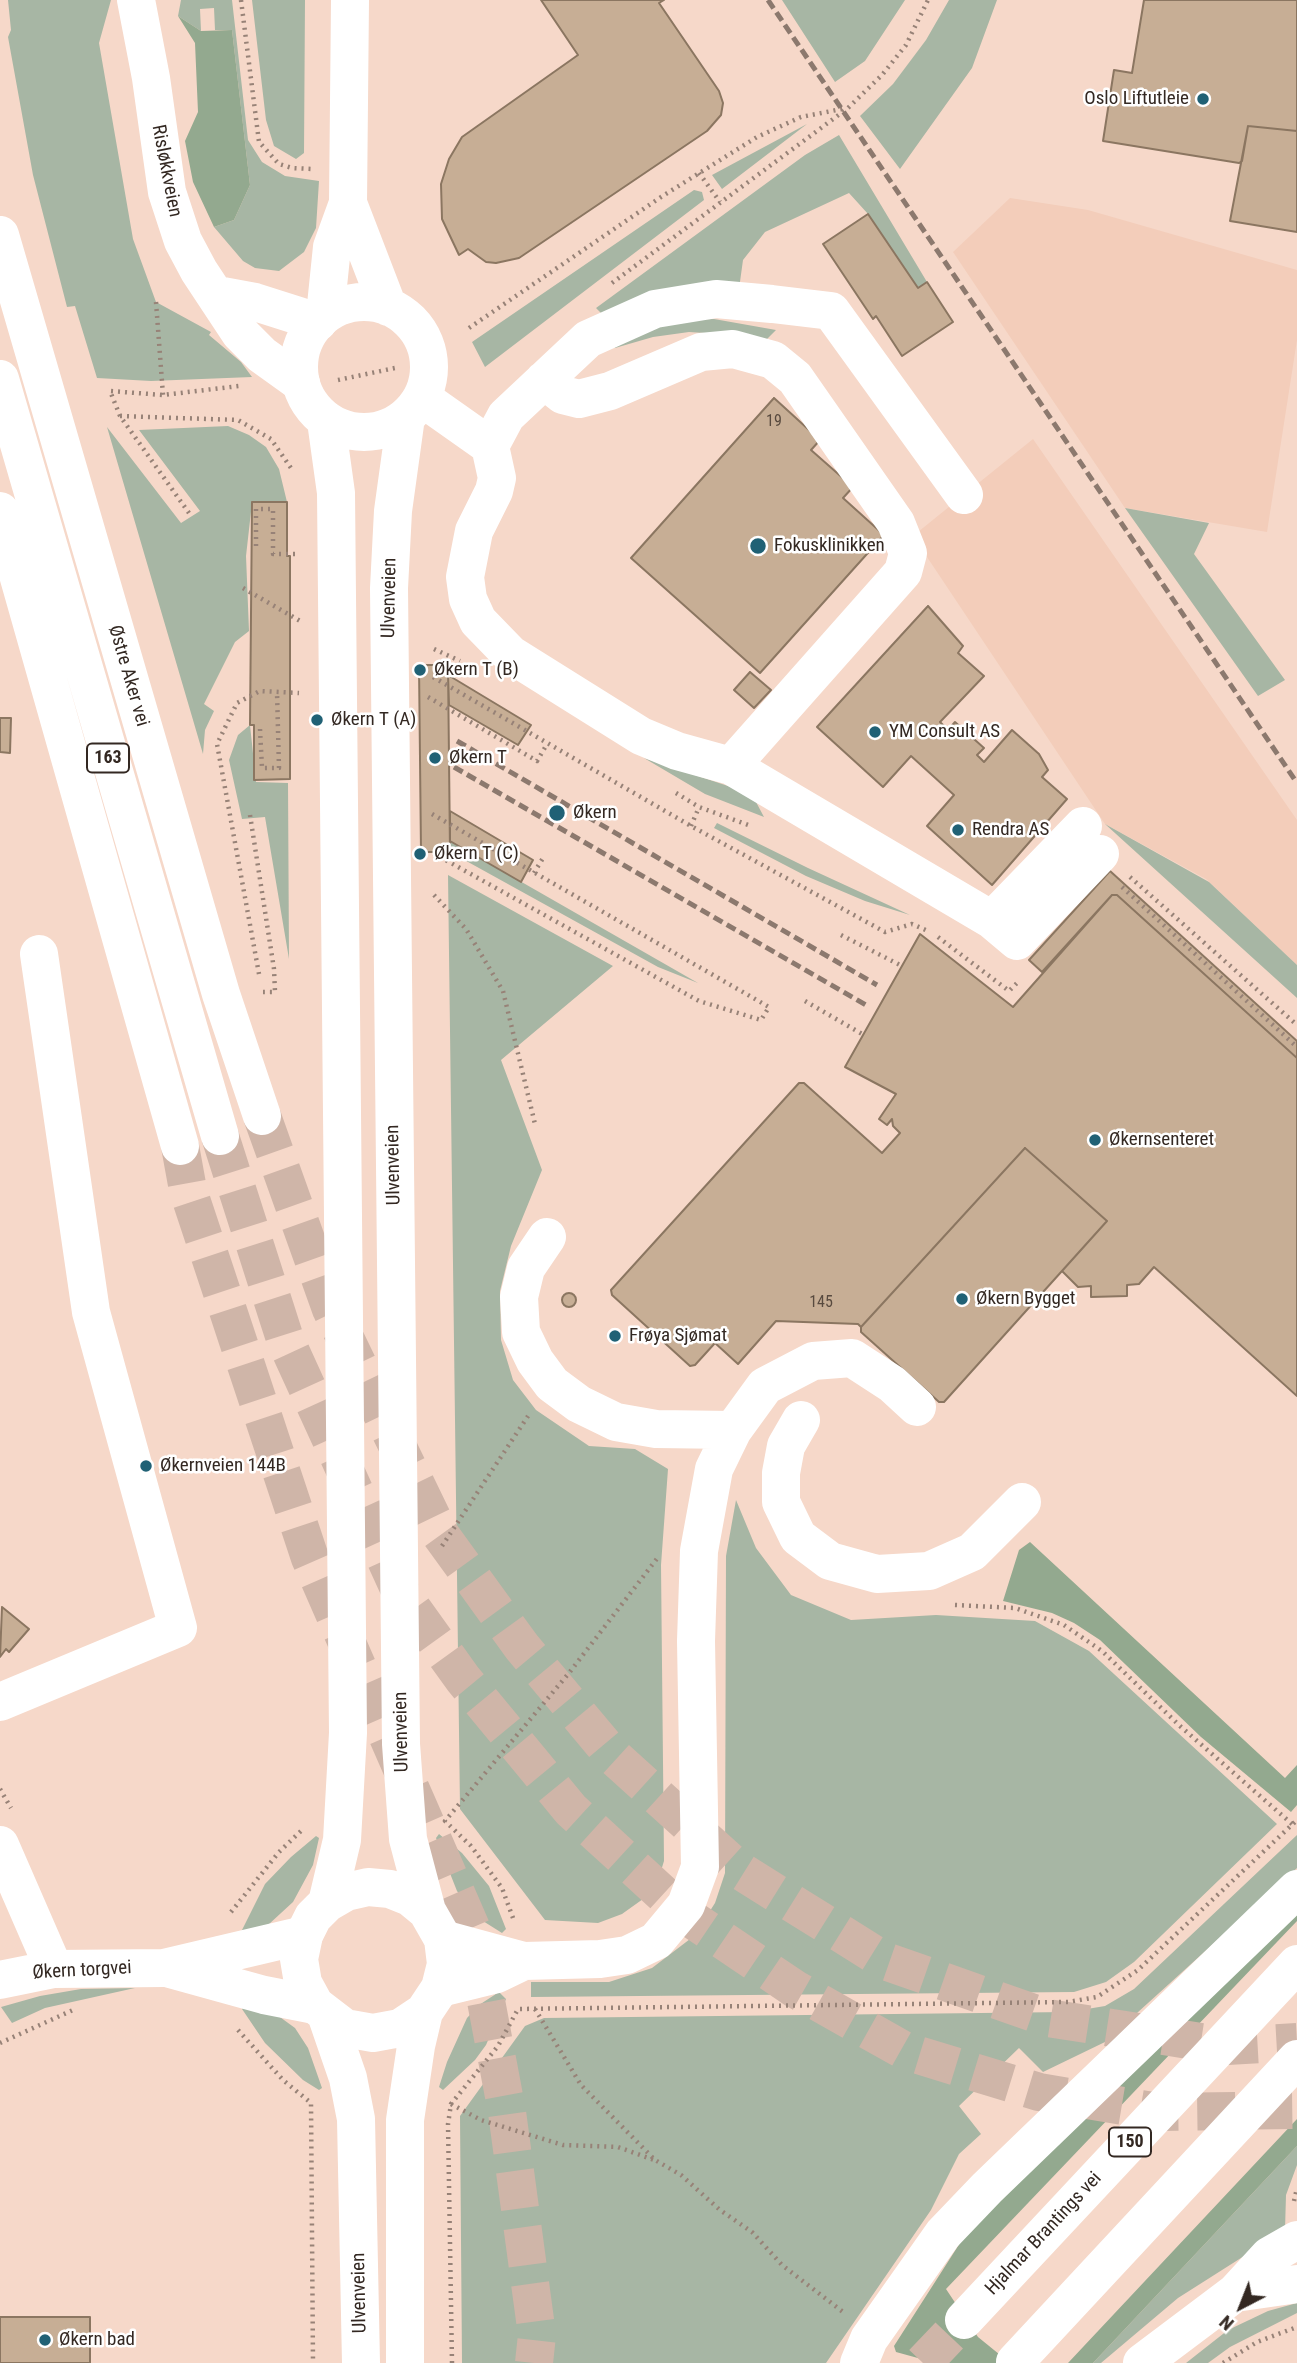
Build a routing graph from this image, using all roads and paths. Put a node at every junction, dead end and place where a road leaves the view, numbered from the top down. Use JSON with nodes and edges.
{"nodes":[{"id":1,"x":136,"y":0,"type":"edge"},
{"id":2,"x":162,"y":0,"type":"edge"},
{"id":3,"x":241,"y":0,"type":"edge"},
{"id":4,"x":350,"y":0,"type":"edge"},
{"id":5,"x":928,"y":0,"type":"edge"},
{"id":6,"x":151,"y":78,"type":"junction"},
{"id":7,"x":848,"y":108,"type":"junction"},
{"id":8,"x":312,"y":169,"type":"dead end"},
{"id":9,"x":699,"y":173,"type":"junction"},
{"id":10,"x":720,"y":202,"type":"junction"},
{"id":11,"x":348,"y":203,"type":"junction"},
{"id":12,"x":0,"y":235,"type":"edge"},
{"id":13,"x":606,"y":288,"type":"dead end"},
{"id":14,"x":218,"y":295,"type":"junction"},
{"id":15,"x":156,"y":302,"type":"dead end"},
{"id":16,"x":388,"y":307,"type":"junction"},
{"id":17,"x":321,"y":318,"type":"junction"},
{"id":18,"x":469,"y":328,"type":"dead end"},
{"id":19,"x":0,"y":379,"type":"edge"},
{"id":20,"x":544,"y":380,"type":"junction"},
{"id":21,"x":314,"y":383,"type":"junction"},
{"id":22,"x":243,"y":385,"type":"dead end"},
{"id":23,"x":410,"y":394,"type":"junction"},
{"id":24,"x":163,"y":395,"type":"junction"},
{"id":25,"x":120,"y":416,"type":"junction"},
{"id":26,"x":326,"y":421,"type":"junction"},
{"id":27,"x":490,"y":446,"type":"junction"},
{"id":28,"x":294,"y":481,"type":"dead end"},
{"id":29,"x":964,"y":495,"type":"dead end"},
{"id":30,"x":0,"y":512,"type":"edge"},
{"id":31,"x":189,"y":513,"type":"dead end"},
{"id":32,"x":296,"y":542,"type":"dead end"},
{"id":33,"x":256,"y":546,"type":"dead end"},
{"id":34,"x":297,"y":554,"type":"junction"},
{"id":35,"x":297,"y":566,"type":"dead end"},
{"id":36,"x":433,"y":677,"type":"dead end"},
{"id":37,"x":277,"y":692,"type":"junction"},
{"id":38,"x":300,"y":693,"type":"dead end"},
{"id":39,"x":260,"y":729,"type":"dead end"},
{"id":40,"x":731,"y":766,"type":"junction"},
{"id":41,"x":699,"y":807,"type":"dead end"},
{"id":42,"x":432,"y":814,"type":"dead end"},
{"id":43,"x":250,"y":815,"type":"dead end"},
{"id":44,"x":691,"y":826,"type":"junction"},
{"id":45,"x":433,"y":853,"type":"dead end"},
{"id":46,"x":1099,"y":853,"type":"junction"},
{"id":47,"x":543,"y":858,"type":"dead end"},
{"id":48,"x":534,"y":873,"type":"junction"},
{"id":49,"x":434,"y":895,"type":"dead end"},
{"id":50,"x":841,"y":935,"type":"dead end"},
{"id":51,"x":39,"y":954,"type":"dead end"},
{"id":52,"x":900,"y":965,"type":"dead end"},
{"id":53,"x":1028,"y":971,"type":"dead end"},
{"id":54,"x":805,"y":1001,"type":"dead end"},
{"id":55,"x":1297,"y":1025,"type":"edge"},
{"id":56,"x":862,"y":1034,"type":"dead end"},
{"id":57,"x":1297,"y":1047,"type":"edge"},
{"id":58,"x":262,"y":1116,"type":"tunnel mouth"},
{"id":59,"x":536,"y":1124,"type":"dead end"},
{"id":60,"x":220,"y":1136,"type":"tunnel mouth"},
{"id":61,"x":180,"y":1146,"type":"tunnel mouth"},
{"id":62,"x":547,"y":1237,"type":"dead end"},
{"id":63,"x":548,"y":1378,"type":"junction"},
{"id":64,"x":917,"y":1406,"type":"dead end"},
{"id":65,"x":801,"y":1420,"type":"dead end"},
{"id":66,"x":733,"y":1430,"type":"junction"},
{"id":67,"x":1022,"y":1502,"type":"dead end"},
{"id":68,"x":442,"y":1546,"type":"dead end"},
{"id":69,"x":664,"y":1549,"type":"dead end"},
{"id":70,"x":943,"y":1606,"type":"dead end"},
{"id":71,"x":0,"y":1702,"type":"edge"},
{"id":72,"x":0,"y":1789,"type":"edge"},
{"id":73,"x":1295,"y":1822,"type":"edge"},
{"id":74,"x":309,"y":1823,"type":"dead end"},
{"id":75,"x":6,"y":1828,"type":"edge"},
{"id":76,"x":1297,"y":1889,"type":"edge"},
{"id":77,"x":327,"y":1903,"type":"junction"},
{"id":78,"x":227,"y":1917,"type":"dead end"},
{"id":79,"x":435,"y":1925,"type":"junction"},
{"id":80,"x":304,"y":1935,"type":"junction"},
{"id":81,"x":520,"y":1945,"type":"junction"},
{"id":82,"x":1297,"y":1964,"type":"edge"},
{"id":83,"x":164,"y":1968,"type":"junction"},
{"id":84,"x":54,"y":1969,"type":"junction"},
{"id":85,"x":0,"y":1980,"type":"edge"},
{"id":86,"x":433,"y":2000,"type":"junction"},
{"id":87,"x":535,"y":2009,"type":"junction"},
{"id":88,"x":321,"y":2011,"type":"junction"},
{"id":89,"x":233,"y":2024,"type":"dead end"},
{"id":90,"x":1297,"y":2059,"type":"edge"},
{"id":91,"x":451,"y":2104,"type":"junction"},
{"id":92,"x":655,"y":2160,"type":"junction"},
{"id":93,"x":1297,"y":2240,"type":"edge"},
{"id":94,"x":1297,"y":2284,"type":"edge"},
{"id":95,"x":1235,"y":2293,"type":"junction"},
{"id":96,"x":852,"y":2319,"type":"dead end"},
{"id":97,"x":964,"y":2320,"type":"tunnel mouth"},
{"id":98,"x":1297,"y":2327,"type":"edge"},
{"id":99,"x":1015,"y":2362,"type":"edge"},
{"id":100,"x":313,"y":2363,"type":"edge"},
{"id":101,"x":361,"y":2363,"type":"edge"},
{"id":102,"x":405,"y":2363,"type":"edge"},
{"id":103,"x":452,"y":2363,"type":"edge"},
{"id":104,"x":859,"y":2363,"type":"edge"},
{"id":105,"x":1142,"y":2363,"type":"edge"},
{"id":106,"x":1223,"y":2363,"type":"edge"}],
"edges":[{"from":1,"to":6,"type":"main road","name":"Risløkkveien"},
{"from":2,"to":6,"type":"main road","name":"Risløkkveien"},
{"from":3,"to":8,"type":"path"},
{"from":4,"to":11,"type":"main road"},
{"from":5,"to":7,"type":"path"},
{"from":6,"to":14,"type":"main road","name":"Risløkkveien"},
{"from":7,"to":9,"type":"path"},
{"from":7,"to":10,"type":"path"},
{"from":9,"to":10,"type":"path"},
{"from":9,"to":18,"type":"path"},
{"from":10,"to":13,"type":"path"},
{"from":11,"to":16,"type":"main road"},
{"from":11,"to":17,"type":"main road"},
{"from":12,"to":58,"type":"main road","name":"Østre Aker vei","number":"163"},
{"from":14,"to":17,"type":"main road"},
{"from":14,"to":21,"type":"main road","name":"Risløkkveien"},
{"from":15,"to":24,"type":"path"},
{"from":16,"to":17,"type":"main road"},
{"from":16,"to":23,"type":"main road","name":"Ulvenveien"},
{"from":17,"to":21,"type":"main road"},
{"from":19,"to":60,"type":"main road","number":"163"},
{"from":20,"to":27,"type":"main road"},
{"from":20,"to":29,"type":"main road"},
{"from":20,"to":40,"type":"main road"},
{"from":21,"to":23,"type":"path"},
{"from":21,"to":26,"type":"main road","name":"Ulvenveien"},
{"from":22,"to":24,"type":"path"},
{"from":23,"to":26,"type":"main road"},
{"from":23,"to":27,"type":"main road"},
{"from":23,"to":79,"type":"main road","name":"Ulvenveien"},
{"from":24,"to":25,"type":"path"},
{"from":25,"to":28,"type":"path"},
{"from":25,"to":31,"type":"path"},
{"from":26,"to":77,"type":"main road","name":"Ulvenveien"},
{"from":27,"to":40,"type":"main road"},
{"from":30,"to":61,"type":"main road","number":"163"},
{"from":32,"to":34,"type":"path"},
{"from":33,"to":34,"type":"path"},
{"from":34,"to":35,"type":"path"},
{"from":36,"to":44,"type":"path"},
{"from":37,"to":38,"type":"path"},
{"from":37,"to":39,"type":"path"},
{"from":37,"to":43,"type":"path"},
{"from":40,"to":46,"type":"main road"},
{"from":41,"to":44,"type":"path"},
{"from":42,"to":48,"type":"path"},
{"from":44,"to":53,"type":"path"},
{"from":45,"to":48,"type":"path"},
{"from":46,"to":55,"type":"path"},
{"from":46,"to":57,"type":"path"},
{"from":47,"to":48,"type":"path"},
{"from":49,"to":59,"type":"path"},
{"from":50,"to":52,"type":"path"},
{"from":51,"to":71,"type":"main road"},
{"from":54,"to":56,"type":"path"},
{"from":62,"to":63,"type":"main road"},
{"from":63,"to":66,"type":"main road"},
{"from":63,"to":68,"type":"path"},
{"from":64,"to":66,"type":"main road"},
{"from":65,"to":67,"type":"main road"},
{"from":66,"to":81,"type":"main road"},
{"from":69,"to":81,"type":"path"},
{"from":70,"to":73,"type":"path"},
{"from":72,"to":75,"type":"path"},
{"from":73,"to":87,"type":"path"},
{"from":74,"to":78,"type":"path"},
{"from":75,"to":84,"type":"main road"},
{"from":76,"to":104,"type":"main road"},
{"from":77,"to":79,"type":"main road","name":"Ulvenveien"},
{"from":77,"to":80,"type":"main road","name":"Ulvenveien"},
{"from":79,"to":81,"type":"main road"},
{"from":79,"to":86,"type":"main road","name":"Ulvenveien"},
{"from":80,"to":83,"type":"main road","name":"Økern torgvei"},
{"from":80,"to":88,"type":"main road","name":"Ulvenveien"},
{"from":81,"to":86,"type":"main road"},
{"from":82,"to":97,"type":"main road","name":"Hjalmar Brantings vei","number":"150"},
{"from":83,"to":84,"type":"main road","name":"Økern torgvei"},
{"from":83,"to":88,"type":"main road","name":"Økern torgvei"},
{"from":84,"to":85,"type":"main road","name":"Økern torgvei"},
{"from":86,"to":88,"type":"main road"},
{"from":86,"to":102,"type":"main road","name":"Ulvenveien"},
{"from":87,"to":91,"type":"path"},
{"from":87,"to":92,"type":"path"},
{"from":88,"to":101,"type":"main road","name":"Ulvenveien"},
{"from":89,"to":100,"type":"path"},
{"from":90,"to":99,"type":"main road"},
{"from":91,"to":92,"type":"path"},
{"from":91,"to":103,"type":"path"},
{"from":92,"to":96,"type":"path"},
{"from":93,"to":95,"type":"main road"},
{"from":94,"to":95,"type":"main road"},
{"from":95,"to":105,"type":"main road"},
{"from":98,"to":106,"type":"path"}]}
